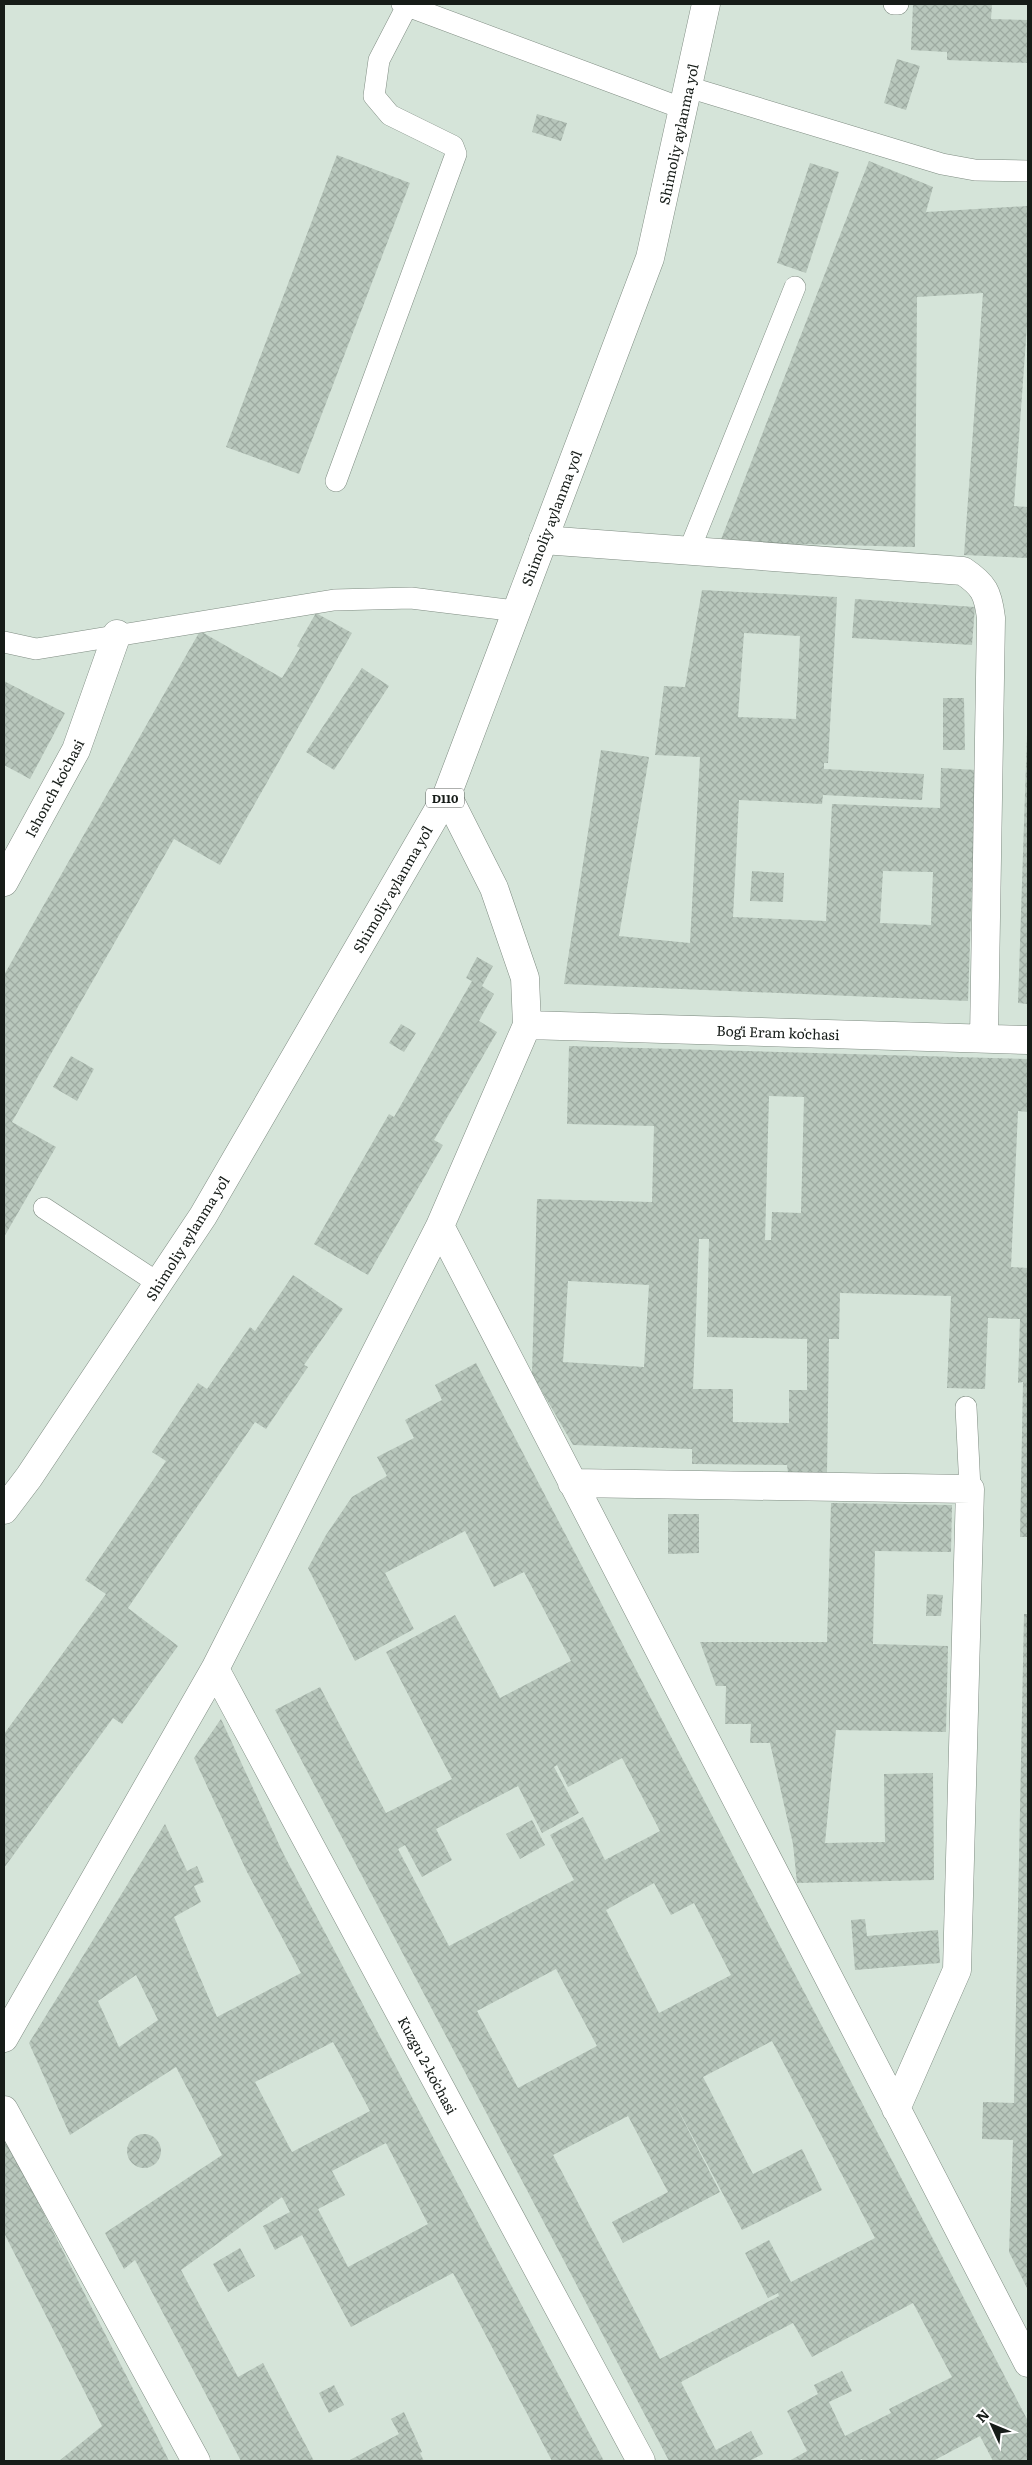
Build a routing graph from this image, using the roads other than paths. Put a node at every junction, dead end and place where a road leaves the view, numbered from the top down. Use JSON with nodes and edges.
{"nodes":[{"id":1,"x":706,"y":4,"type":"edge"},
{"id":2,"x":894,"y":4,"type":"edge"},
{"id":3,"x":898,"y":4,"type":"edge"},
{"id":4,"x":404,"y":5,"type":"edge"},
{"id":5,"x":686,"y":98,"type":"junction"},
{"id":6,"x":1028,"y":171,"type":"edge"},
{"id":7,"x":795,"y":287,"type":"dead end"},
{"id":8,"x":336,"y":481,"type":"dead end"},
{"id":9,"x":543,"y":540,"type":"junction"},
{"id":10,"x":689,"y":551,"type":"junction"},
{"id":11,"x":516,"y":611,"type":"junction"},
{"id":12,"x":117,"y":634,"type":"junction"},
{"id":13,"x":4,"y":642,"type":"edge"},
{"id":14,"x":447,"y":795,"type":"junction"},
{"id":15,"x":4,"y":882,"type":"edge"},
{"id":16,"x":527,"y":1025,"type":"junction"},
{"id":17,"x":984,"y":1038,"type":"junction"},
{"id":18,"x":1028,"y":1040,"type":"edge"},
{"id":19,"x":44,"y":1208,"type":"dead end"},
{"id":20,"x":440,"y":1226,"type":"junction"},
{"id":21,"x":158,"y":1284,"type":"junction"},
{"id":22,"x":966,"y":1407,"type":"dead end"},
{"id":23,"x":572,"y":1483,"type":"junction"},
{"id":24,"x":970,"y":1489,"type":"junction"},
{"id":25,"x":4,"y":1510,"type":"edge"},
{"id":26,"x":216,"y":1669,"type":"junction"},
{"id":27,"x":4,"y":2038,"type":"edge"},
{"id":28,"x":896,"y":2109,"type":"junction"},
{"id":29,"x":4,"y":2110,"type":"edge"},
{"id":30,"x":1028,"y":2363,"type":"edge"},
{"id":31,"x":196,"y":2461,"type":"edge"},
{"id":32,"x":641,"y":2461,"type":"edge"}],
"edges":[{"from":1,"to":5,"type":"street","name":"Shimoliy aylanma yoʻl","number":"D110"},
{"from":2,"to":3,"type":"lane"},
{"from":4,"to":5,"type":"lane"},
{"from":4,"to":8,"type":"lane"},
{"from":5,"to":6,"type":"lane"},
{"from":5,"to":9,"type":"street","name":"Shimoliy aylanma yoʻl","number":"D110"},
{"from":7,"to":10,"type":"lane"},
{"from":9,"to":10,"type":"street"},
{"from":9,"to":11,"type":"street","name":"Shimoliy aylanma yoʻl","number":"D110"},
{"from":10,"to":17,"type":"street"},
{"from":11,"to":12,"type":"lane"},
{"from":11,"to":14,"type":"street","name":"Shimoliy aylanma yoʻl","number":"D110"},
{"from":12,"to":13,"type":"lane"},
{"from":12,"to":15,"type":"street","name":"Ishonch koʻchasi"},
{"from":14,"to":16,"type":"street"},
{"from":14,"to":21,"type":"street","name":"Shimoliy aylanma yoʻl","number":"D110"},
{"from":16,"to":17,"type":"street","name":"Bogʻi Eram koʻchasi"},
{"from":16,"to":20,"type":"street"},
{"from":17,"to":18,"type":"street","name":"Bogʻi Eram koʻchasi"},
{"from":19,"to":21,"type":"lane"},
{"from":20,"to":23,"type":"street"},
{"from":20,"to":26,"type":"street"},
{"from":21,"to":25,"type":"street","name":"Shimoliy aylanma yoʻl","number":"D110"},
{"from":22,"to":24,"type":"lane"},
{"from":23,"to":24,"type":"street"},
{"from":23,"to":28,"type":"street"},
{"from":24,"to":28,"type":"street"},
{"from":26,"to":27,"type":"street"},
{"from":26,"to":32,"type":"street","name":"Kuzgu 2-koʻchasi"},
{"from":28,"to":30,"type":"street"},
{"from":29,"to":31,"type":"street"}]}
